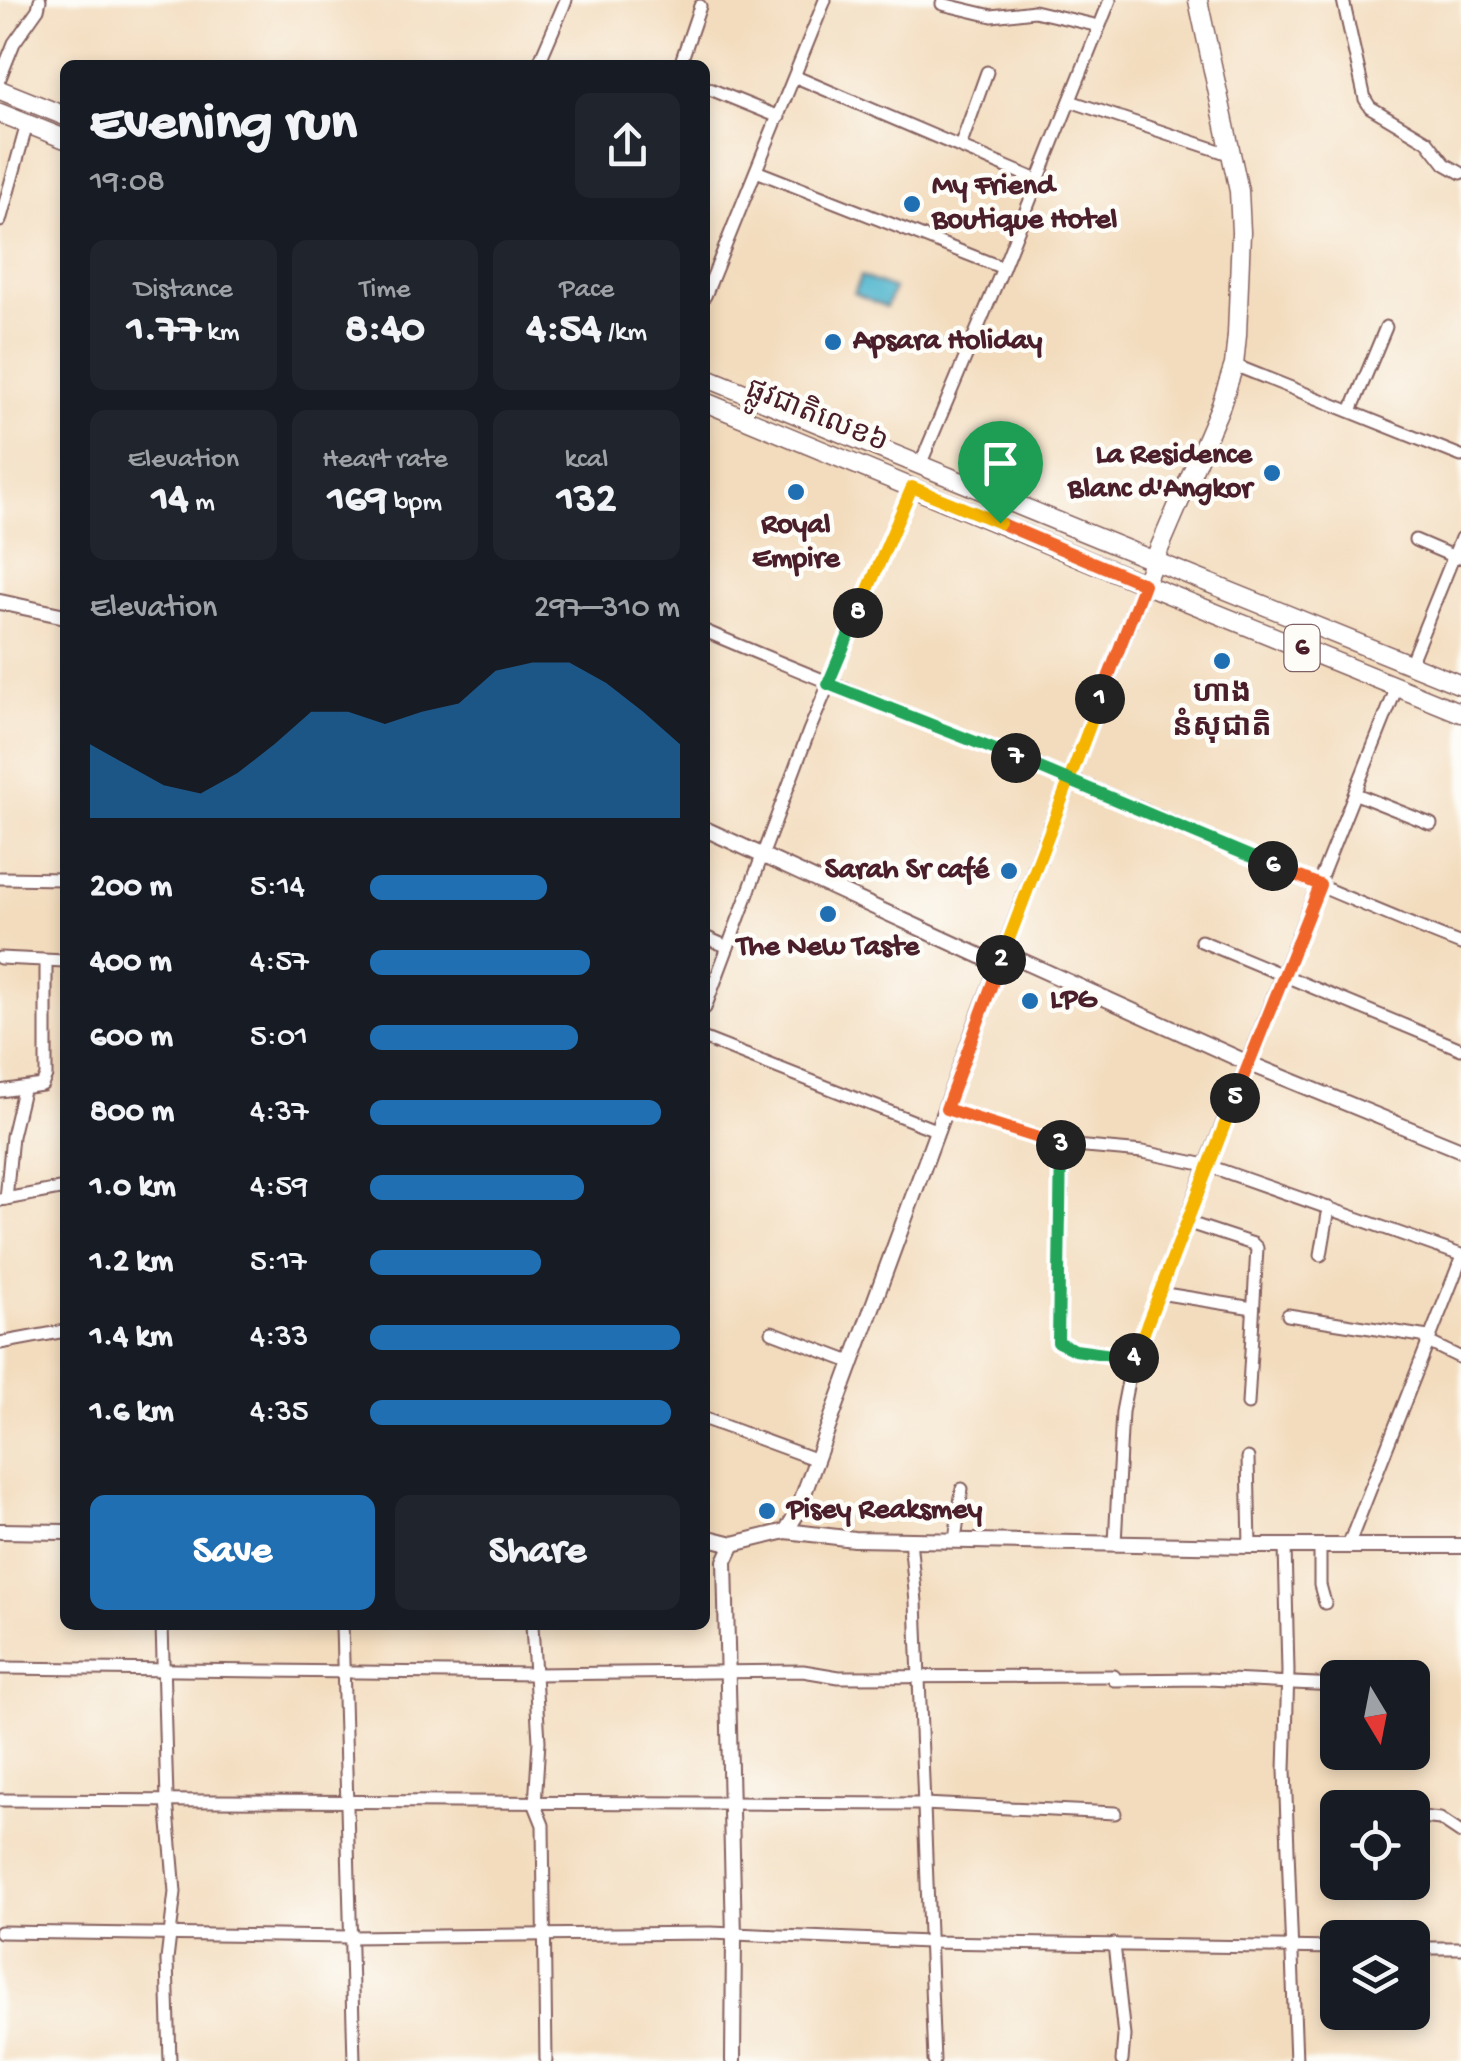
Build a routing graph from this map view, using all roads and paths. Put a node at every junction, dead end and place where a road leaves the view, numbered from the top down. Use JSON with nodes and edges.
{"nodes":[{"id":1,"x":40,"y":0,"type":"edge"},
{"id":2,"x":566,"y":0,"type":"edge"},
{"id":3,"x":825,"y":0,"type":"edge"},
{"id":4,"x":1110,"y":0,"type":"edge"},
{"id":5,"x":1198,"y":0,"type":"edge"},
{"id":6,"x":1343,"y":0,"type":"edge"},
{"id":7,"x":942,"y":4,"type":"dead end"},
{"id":8,"x":700,"y":6,"type":"dead end"},
{"id":9,"x":1099,"y":26,"type":"junction"},
{"id":10,"x":540,"y":60,"type":"edge"},
{"id":11,"x":682,"y":60,"type":"edge"},
{"id":12,"x":987,"y":72,"type":"dead end"},
{"id":13,"x":796,"y":77,"type":"junction"},
{"id":14,"x":0,"y":78,"type":"edge"},
{"id":15,"x":710,"y":89,"type":"edge"},
{"id":16,"x":0,"y":90,"type":"edge"},
{"id":17,"x":29,"y":101,"type":"junction"},
{"id":18,"x":1070,"y":101,"type":"junction"},
{"id":19,"x":60,"y":114,"type":"edge"},
{"id":20,"x":779,"y":118,"type":"junction"},
{"id":21,"x":14,"y":119,"type":"edge"},
{"id":22,"x":60,"y":136,"type":"edge"},
{"id":23,"x":960,"y":147,"type":"junction"},
{"id":24,"x":1232,"y":155,"type":"junction"},
{"id":25,"x":756,"y":171,"type":"junction"},
{"id":26,"x":1461,"y":172,"type":"edge"},
{"id":27,"x":1038,"y":180,"type":"junction"},
{"id":28,"x":0,"y":221,"type":"edge"},
{"id":29,"x":1003,"y":268,"type":"junction"},
{"id":30,"x":710,"y":284,"type":"edge"},
{"id":31,"x":1386,"y":326,"type":"dead end"},
{"id":32,"x":1234,"y":365,"type":"junction"},
{"id":33,"x":710,"y":378,"type":"edge"},
{"id":34,"x":710,"y":404,"type":"edge"},
{"id":35,"x":1351,"y":411,"type":"junction"},
{"id":36,"x":1461,"y":456,"type":"edge"},
{"id":37,"x":920,"y":465,"type":"junction"},
{"id":38,"x":912,"y":487,"type":"junction"},
{"id":39,"x":1461,"y":538,"type":"edge"},
{"id":40,"x":1415,"y":540,"type":"dead end"},
{"id":41,"x":1458,"y":558,"type":"edge"},
{"id":42,"x":1152,"y":560,"type":"junction"},
{"id":43,"x":1144,"y":584,"type":"junction"},
{"id":44,"x":0,"y":602,"type":"edge"},
{"id":45,"x":60,"y":615,"type":"edge"},
{"id":46,"x":710,"y":633,"type":"edge"},
{"id":47,"x":1410,"y":664,"type":"junction"},
{"id":48,"x":828,"y":684,"type":"junction"},
{"id":49,"x":1461,"y":685,"type":"edge"},
{"id":50,"x":1397,"y":687,"type":"junction"},
{"id":51,"x":1461,"y":713,"type":"edge"},
{"id":52,"x":1070,"y":779,"type":"junction"},
{"id":53,"x":1356,"y":794,"type":"junction"},
{"id":54,"x":1431,"y":824,"type":"dead end"},
{"id":55,"x":710,"y":831,"type":"edge"},
{"id":56,"x":762,"y":853,"type":"junction"},
{"id":57,"x":0,"y":878,"type":"edge"},
{"id":58,"x":60,"y":879,"type":"edge"},
{"id":59,"x":1320,"y":885,"type":"junction"},
{"id":60,"x":710,"y":940,"type":"edge"},
{"id":61,"x":1201,"y":941,"type":"dead end"},
{"id":62,"x":1461,"y":944,"type":"edge"},
{"id":63,"x":728,"y":947,"type":"junction"},
{"id":64,"x":0,"y":958,"type":"edge"},
{"id":65,"x":1002,"y":958,"type":"junction"},
{"id":66,"x":60,"y":960,"type":"edge"},
{"id":67,"x":46,"y":961,"type":"junction"},
{"id":68,"x":1283,"y":976,"type":"junction"},
{"id":69,"x":710,"y":995,"type":"edge"},
{"id":70,"x":710,"y":1041,"type":"edge"},
{"id":71,"x":1461,"y":1050,"type":"edge"},
{"id":72,"x":1248,"y":1062,"type":"junction"},
{"id":73,"x":24,"y":1090,"type":"junction"},
{"id":74,"x":0,"y":1092,"type":"edge"},
{"id":75,"x":946,"y":1109,"type":"junction"},
{"id":76,"x":938,"y":1130,"type":"junction"},
{"id":77,"x":1063,"y":1146,"type":"junction"},
{"id":78,"x":1461,"y":1150,"type":"edge"},
{"id":79,"x":1206,"y":1165,"type":"junction"},
{"id":80,"x":60,"y":1189,"type":"edge"},
{"id":81,"x":3,"y":1199,"type":"edge"},
{"id":82,"x":1329,"y":1208,"type":"junction"},
{"id":83,"x":1186,"y":1222,"type":"junction"},
{"id":84,"x":1321,"y":1255,"type":"dead end"},
{"id":85,"x":1461,"y":1257,"type":"edge"},
{"id":86,"x":1159,"y":1293,"type":"junction"},
{"id":87,"x":1253,"y":1308,"type":"junction"},
{"id":88,"x":1288,"y":1314,"type":"dead end"},
{"id":89,"x":60,"y":1332,"type":"edge"},
{"id":90,"x":772,"y":1332,"type":"dead end"},
{"id":91,"x":1427,"y":1339,"type":"junction"},
{"id":92,"x":0,"y":1343,"type":"edge"},
{"id":93,"x":1135,"y":1358,"type":"junction"},
{"id":94,"x":1461,"y":1358,"type":"edge"},
{"id":95,"x":851,"y":1362,"type":"junction"},
{"id":96,"x":1248,"y":1404,"type":"dead end"},
{"id":97,"x":710,"y":1421,"type":"edge"},
{"id":98,"x":1248,"y":1458,"type":"dead end"},
{"id":99,"x":817,"y":1460,"type":"junction"},
{"id":100,"x":962,"y":1489,"type":"dead end"},
{"id":101,"x":786,"y":1531,"type":"junction"},
{"id":102,"x":0,"y":1532,"type":"edge"},
{"id":103,"x":60,"y":1532,"type":"edge"},
{"id":104,"x":710,"y":1538,"type":"edge"},
{"id":105,"x":910,"y":1540,"type":"junction"},
{"id":106,"x":955,"y":1540,"type":"junction"},
{"id":107,"x":1115,"y":1543,"type":"junction"},
{"id":108,"x":733,"y":1544,"type":"junction"},
{"id":109,"x":1250,"y":1546,"type":"junction"},
{"id":110,"x":1284,"y":1546,"type":"junction"},
{"id":111,"x":1320,"y":1546,"type":"junction"},
{"id":112,"x":1348,"y":1546,"type":"junction"},
{"id":113,"x":1461,"y":1546,"type":"edge"},
{"id":114,"x":1324,"y":1603,"type":"dead end"},
{"id":115,"x":162,"y":1630,"type":"edge"},
{"id":116,"x":342,"y":1630,"type":"edge"},
{"id":117,"x":532,"y":1630,"type":"edge"},
{"id":118,"x":0,"y":1668,"type":"edge"},
{"id":119,"x":163,"y":1668,"type":"junction"},
{"id":120,"x":344,"y":1671,"type":"junction"},
{"id":121,"x":726,"y":1672,"type":"junction"},
{"id":122,"x":534,"y":1674,"type":"junction"},
{"id":123,"x":917,"y":1677,"type":"junction"},
{"id":124,"x":1287,"y":1684,"type":"junction"},
{"id":125,"x":1320,"y":1685,"type":"edge"},
{"id":126,"x":0,"y":1800,"type":"edge"},
{"id":127,"x":166,"y":1800,"type":"junction"},
{"id":128,"x":347,"y":1800,"type":"junction"},
{"id":129,"x":534,"y":1804,"type":"junction"},
{"id":130,"x":923,"y":1804,"type":"junction"},
{"id":131,"x":730,"y":1805,"type":"junction"},
{"id":132,"x":1114,"y":1813,"type":"dead end"},
{"id":133,"x":1430,"y":1818,"type":"edge"},
{"id":134,"x":1461,"y":1834,"type":"edge"},
{"id":135,"x":0,"y":1932,"type":"edge"},
{"id":136,"x":542,"y":1935,"type":"junction"},
{"id":137,"x":169,"y":1936,"type":"junction"},
{"id":138,"x":734,"y":1936,"type":"junction"},
{"id":139,"x":349,"y":1937,"type":"junction"},
{"id":140,"x":928,"y":1942,"type":"junction"},
{"id":141,"x":1114,"y":1944,"type":"junction"},
{"id":142,"x":1293,"y":1947,"type":"junction"},
{"id":143,"x":1320,"y":1948,"type":"edge"},
{"id":144,"x":1430,"y":1948,"type":"edge"},
{"id":145,"x":1461,"y":1948,"type":"edge"},
{"id":146,"x":170,"y":2061,"type":"edge"},
{"id":147,"x":354,"y":2061,"type":"edge"},
{"id":148,"x":546,"y":2061,"type":"edge"},
{"id":149,"x":733,"y":2061,"type":"edge"},
{"id":150,"x":934,"y":2061,"type":"edge"},
{"id":151,"x":1122,"y":2061,"type":"edge"},
{"id":152,"x":1296,"y":2061,"type":"edge"}],
"edges":[{"from":1,"to":14,"type":"street"},
{"from":2,"to":10,"type":"street"},
{"from":3,"to":13,"type":"street"},
{"from":4,"to":9,"type":"street"},
{"from":5,"to":24,"type":"main road"},
{"from":6,"to":26,"type":"street"},
{"from":7,"to":9,"type":"street"},
{"from":8,"to":11,"type":"street"},
{"from":9,"to":18,"type":"street"},
{"from":12,"to":23,"type":"street"},
{"from":13,"to":20,"type":"street"},
{"from":13,"to":23,"type":"street"},
{"from":15,"to":20,"type":"street"},
{"from":16,"to":17,"type":"main road"},
{"from":17,"to":19,"type":"main road"},
{"from":17,"to":21,"type":"main road"},
{"from":18,"to":24,"type":"street"},
{"from":18,"to":27,"type":"street"},
{"from":20,"to":25,"type":"street"},
{"from":21,"to":22,"type":"main road"},
{"from":21,"to":28,"type":"street"},
{"from":23,"to":27,"type":"street"},
{"from":24,"to":32,"type":"main road"},
{"from":25,"to":29,"type":"street"},
{"from":25,"to":30,"type":"street"},
{"from":27,"to":29,"type":"street"},
{"from":29,"to":37,"type":"street"},
{"from":31,"to":35,"type":"street"},
{"from":32,"to":35,"type":"street"},
{"from":32,"to":42,"type":"main road"},
{"from":33,"to":37,"type":"main road","name":"ផ្លូវជាតិលេខ៦","number":"6"},
{"from":34,"to":38,"type":"main road","name":"ផ្លូវជាតិលេខ៦","number":"6"},
{"from":35,"to":36,"type":"street"},
{"from":37,"to":42,"type":"main road","name":"ផ្លូវជាតិលេខ៦","number":"6"},
{"from":38,"to":43,"type":"main road","name":"ផ្លូវជាតិលេខ៦","number":"6"},
{"from":38,"to":48,"type":"street"},
{"from":39,"to":41,"type":"street"},
{"from":40,"to":41,"type":"street"},
{"from":41,"to":47,"type":"street"},
{"from":42,"to":43,"type":"main road"},
{"from":42,"to":47,"type":"main road","name":"ផ្លូវជាតិលេខ៦","number":"6"},
{"from":43,"to":50,"type":"main road","name":"ផ្លូវជាតិលេខ៦","number":"6"},
{"from":43,"to":52,"type":"street"},
{"from":44,"to":45,"type":"street"},
{"from":46,"to":48,"type":"street"},
{"from":47,"to":49,"type":"main road","name":"ផ្លូវជាតិលេខ៦","number":"6"},
{"from":48,"to":52,"type":"street"},
{"from":48,"to":56,"type":"street"},
{"from":50,"to":51,"type":"main road","name":"ផ្លូវជាតិលេខ៦","number":"6"},
{"from":50,"to":53,"type":"street"},
{"from":52,"to":59,"type":"street"},
{"from":52,"to":65,"type":"street"},
{"from":53,"to":54,"type":"street"},
{"from":53,"to":59,"type":"street"},
{"from":55,"to":56,"type":"street"},
{"from":56,"to":63,"type":"street"},
{"from":56,"to":65,"type":"street"},
{"from":57,"to":58,"type":"street"},
{"from":59,"to":62,"type":"street"},
{"from":59,"to":68,"type":"street"},
{"from":60,"to":63,"type":"street"},
{"from":61,"to":68,"type":"street"},
{"from":63,"to":69,"type":"street"},
{"from":64,"to":67,"type":"street"},
{"from":65,"to":72,"type":"street"},
{"from":65,"to":75,"type":"street"},
{"from":66,"to":67,"type":"street"},
{"from":67,"to":73,"type":"street"},
{"from":68,"to":71,"type":"street"},
{"from":68,"to":72,"type":"street"},
{"from":70,"to":76,"type":"street"},
{"from":72,"to":78,"type":"street"},
{"from":72,"to":79,"type":"street"},
{"from":73,"to":74,"type":"street"},
{"from":73,"to":81,"type":"street"},
{"from":75,"to":76,"type":"street"},
{"from":75,"to":77,"type":"street"},
{"from":76,"to":95,"type":"street"},
{"from":77,"to":79,"type":"street"},
{"from":77,"to":93,"type":"street"},
{"from":79,"to":82,"type":"street"},
{"from":79,"to":83,"type":"street"},
{"from":80,"to":81,"type":"street"},
{"from":82,"to":84,"type":"street"},
{"from":82,"to":85,"type":"street"},
{"from":83,"to":86,"type":"street"},
{"from":83,"to":87,"type":"street"},
{"from":85,"to":91,"type":"street"},
{"from":86,"to":87,"type":"street"},
{"from":86,"to":93,"type":"street"},
{"from":87,"to":96,"type":"street"},
{"from":88,"to":91,"type":"street"},
{"from":89,"to":92,"type":"street"},
{"from":90,"to":95,"type":"street"},
{"from":91,"to":94,"type":"street"},
{"from":91,"to":112,"type":"street"},
{"from":93,"to":107,"type":"street"},
{"from":95,"to":99,"type":"street"},
{"from":97,"to":99,"type":"street"},
{"from":98,"to":109,"type":"street"},
{"from":99,"to":101,"type":"street"},
{"from":100,"to":106,"type":"street"},
{"from":101,"to":105,"type":"street"},
{"from":101,"to":108,"type":"street"},
{"from":102,"to":103,"type":"street"},
{"from":104,"to":108,"type":"street"},
{"from":105,"to":106,"type":"street"},
{"from":105,"to":123,"type":"street"},
{"from":106,"to":107,"type":"street"},
{"from":107,"to":109,"type":"street"},
{"from":108,"to":121,"type":"street"},
{"from":109,"to":110,"type":"street"},
{"from":110,"to":111,"type":"street"},
{"from":110,"to":124,"type":"street"},
{"from":111,"to":112,"type":"street"},
{"from":111,"to":114,"type":"street"},
{"from":112,"to":113,"type":"street"},
{"from":115,"to":119,"type":"street"},
{"from":116,"to":120,"type":"street"},
{"from":117,"to":122,"type":"street"},
{"from":118,"to":119,"type":"street"},
{"from":119,"to":120,"type":"street"},
{"from":119,"to":127,"type":"street"},
{"from":120,"to":122,"type":"street"},
{"from":120,"to":128,"type":"street"},
{"from":121,"to":122,"type":"street"},
{"from":121,"to":123,"type":"street"},
{"from":121,"to":131,"type":"street"},
{"from":122,"to":129,"type":"street"},
{"from":123,"to":124,"type":"street"},
{"from":123,"to":130,"type":"street"},
{"from":124,"to":125,"type":"street"},
{"from":124,"to":142,"type":"street"},
{"from":126,"to":127,"type":"street"},
{"from":127,"to":128,"type":"street"},
{"from":127,"to":137,"type":"street"},
{"from":128,"to":129,"type":"street"},
{"from":128,"to":139,"type":"street"},
{"from":129,"to":131,"type":"street"},
{"from":129,"to":136,"type":"street"},
{"from":130,"to":131,"type":"street"},
{"from":130,"to":132,"type":"street"},
{"from":130,"to":140,"type":"street"},
{"from":131,"to":138,"type":"street"},
{"from":133,"to":134,"type":"street"},
{"from":135,"to":137,"type":"street"},
{"from":136,"to":138,"type":"street"},
{"from":136,"to":139,"type":"street"},
{"from":136,"to":148,"type":"street"},
{"from":137,"to":139,"type":"street"},
{"from":137,"to":146,"type":"street"},
{"from":138,"to":140,"type":"street"},
{"from":138,"to":149,"type":"street"},
{"from":139,"to":147,"type":"street"},
{"from":140,"to":141,"type":"street"},
{"from":140,"to":150,"type":"street"},
{"from":141,"to":142,"type":"street"},
{"from":141,"to":151,"type":"street"},
{"from":142,"to":143,"type":"street"},
{"from":142,"to":152,"type":"street"},
{"from":144,"to":145,"type":"street"}]}
